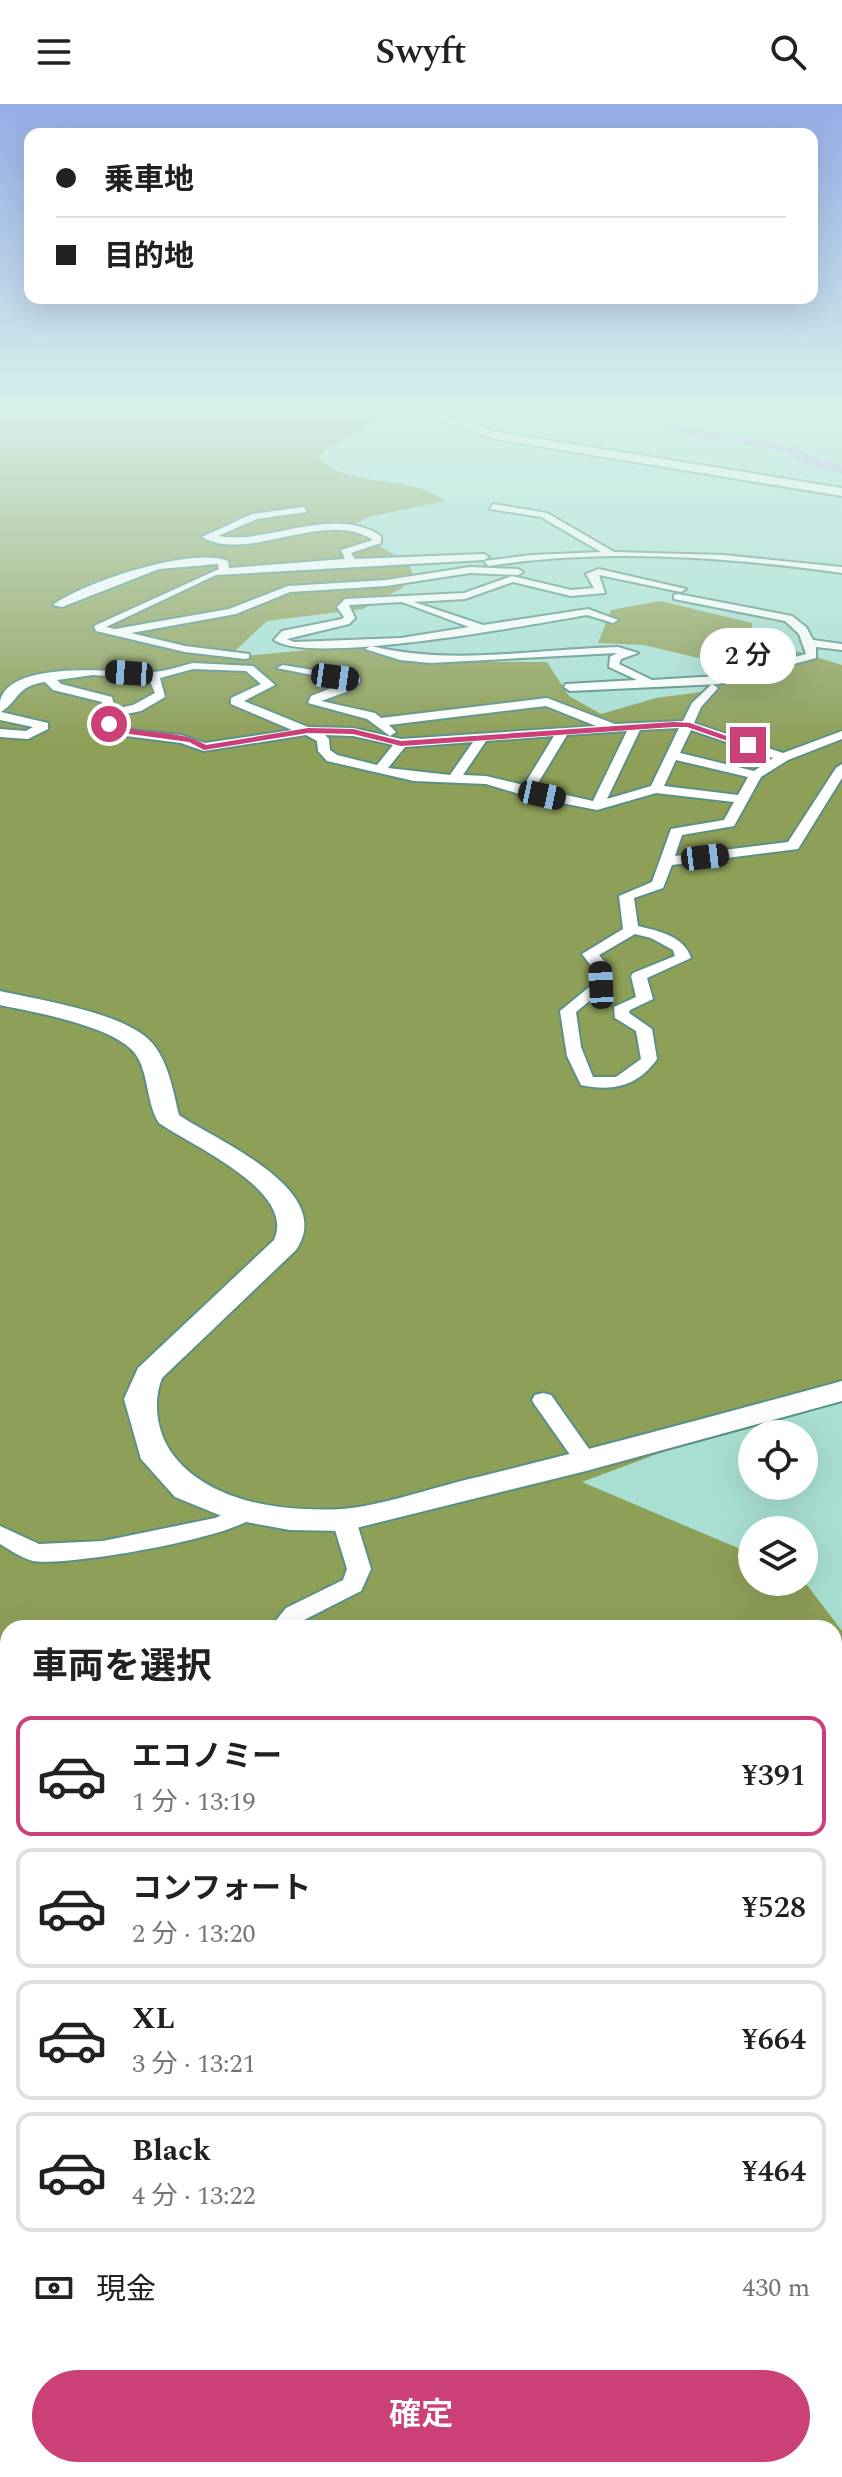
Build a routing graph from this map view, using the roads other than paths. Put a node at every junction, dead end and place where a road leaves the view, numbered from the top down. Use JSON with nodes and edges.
{"nodes":[{"id":1,"x":244,"y":521,"type":"edge"},
{"id":2,"x":554,"y":521,"type":"edge"},
{"id":3,"x":622,"y":555,"type":"junction"},
{"id":4,"x":518,"y":556,"type":"junction"},
{"id":5,"x":352,"y":562,"type":"junction"},
{"id":6,"x":224,"y":570,"type":"junction"},
{"id":7,"x":842,"y":570,"type":"edge"},
{"id":8,"x":448,"y":572,"type":"junction"},
{"id":9,"x":547,"y":587,"type":"junction"},
{"id":10,"x":396,"y":599,"type":"junction"},
{"id":11,"x":58,"y":605,"type":"dead end"},
{"id":12,"x":613,"y":620,"type":"dead end"},
{"id":13,"x":481,"y":628,"type":"junction"},
{"id":14,"x":111,"y":634,"type":"junction"},
{"id":15,"x":811,"y":643,"type":"junction"},
{"id":16,"x":356,"y":644,"type":"junction"},
{"id":17,"x":842,"y":647,"type":"edge"},
{"id":18,"x":245,"y":656,"type":"dead end"},
{"id":19,"x":283,"y":668,"type":"dead end"},
{"id":20,"x":153,"y":676,"type":"junction"},
{"id":21,"x":47,"y":678,"type":"junction"},
{"id":22,"x":652,"y":682,"type":"junction"},
{"id":23,"x":570,"y":687,"type":"dead end"},
{"id":24,"x":712,"y":688,"type":"dead end"},
{"id":25,"x":0,"y":709,"type":"edge"},
{"id":26,"x":110,"y":714,"type":"junction"},
{"id":27,"x":0,"y":716,"type":"edge"},
{"id":28,"x":380,"y":722,"type":"junction"},
{"id":29,"x":687,"y":725,"type":"junction"},
{"id":30,"x":635,"y":728,"type":"junction"},
{"id":31,"x":616,"y":729,"type":"junction"},
{"id":32,"x":308,"y":731,"type":"junction"},
{"id":33,"x":563,"y":732,"type":"junction"},
{"id":34,"x":0,"y":733,"type":"edge"},
{"id":35,"x":842,"y":735,"type":"edge"},
{"id":36,"x":482,"y":738,"type":"junction"},
{"id":37,"x":401,"y":743,"type":"junction"},
{"id":38,"x":670,"y":755,"type":"junction"},
{"id":39,"x":783,"y":757,"type":"junction"},
{"id":40,"x":842,"y":768,"type":"edge"},
{"id":41,"x":380,"y":770,"type":"junction"},
{"id":42,"x":756,"y":775,"type":"junction"},
{"id":43,"x":455,"y":777,"type":"junction"},
{"id":44,"x":656,"y":789,"type":"junction"},
{"id":45,"x":526,"y":792,"type":"junction"},
{"id":46,"x":742,"y":799,"type":"junction"},
{"id":47,"x":597,"y":806,"type":"junction"},
{"id":48,"x":666,"y":861,"type":"junction"},
{"id":49,"x":631,"y":929,"type":"junction"},
{"id":50,"x":0,"y":998,"type":"edge"},
{"id":51,"x":842,"y":1391,"type":"edge"},
{"id":52,"x":543,"y":1400,"type":"dead end"},
{"id":53,"x":586,"y":1461,"type":"junction"},
{"id":54,"x":248,"y":1512,"type":"junction"},
{"id":55,"x":344,"y":1520,"type":"junction"},
{"id":56,"x":0,"y":1534,"type":"edge"},
{"id":57,"x":289,"y":1620,"type":"edge"}],
"edges":[{"from":1,"to":5,"type":"street"},
{"from":2,"to":3,"type":"street"},
{"from":3,"to":4,"type":"street"},
{"from":3,"to":7,"type":"street"},
{"from":4,"to":5,"type":"street"},
{"from":4,"to":8,"type":"street"},
{"from":5,"to":6,"type":"street"},
{"from":6,"to":11,"type":"street"},
{"from":6,"to":14,"type":"street"},
{"from":8,"to":9,"type":"street"},
{"from":8,"to":14,"type":"street"},
{"from":9,"to":10,"type":"street"},
{"from":9,"to":15,"type":"street"},
{"from":10,"to":13,"type":"street"},
{"from":10,"to":16,"type":"street"},
{"from":12,"to":13,"type":"street"},
{"from":13,"to":16,"type":"street"},
{"from":14,"to":18,"type":"street"},
{"from":15,"to":17,"type":"street"},
{"from":15,"to":22,"type":"street"},
{"from":16,"to":22,"type":"street"},
{"from":19,"to":28,"type":"street"},
{"from":20,"to":21,"type":"street"},
{"from":20,"to":26,"type":"street"},
{"from":20,"to":32,"type":"street"},
{"from":21,"to":25,"type":"street"},
{"from":21,"to":26,"type":"street"},
{"from":22,"to":23,"type":"street"},
{"from":24,"to":29,"type":"street"},
{"from":26,"to":32,"type":"street"},
{"from":27,"to":34,"type":"street"},
{"from":28,"to":31,"type":"street"},
{"from":28,"to":37,"type":"street"},
{"from":29,"to":30,"type":"street"},
{"from":29,"to":38,"type":"street"},
{"from":29,"to":39,"type":"street"},
{"from":30,"to":31,"type":"street"},
{"from":30,"to":47,"type":"street"},
{"from":31,"to":33,"type":"street"},
{"from":32,"to":37,"type":"street"},
{"from":32,"to":41,"type":"street"},
{"from":33,"to":36,"type":"street"},
{"from":33,"to":45,"type":"street"},
{"from":35,"to":39,"type":"street"},
{"from":36,"to":37,"type":"street"},
{"from":36,"to":43,"type":"street"},
{"from":37,"to":41,"type":"street"},
{"from":38,"to":42,"type":"street"},
{"from":38,"to":44,"type":"street"},
{"from":39,"to":42,"type":"street"},
{"from":40,"to":48,"type":"street"},
{"from":41,"to":43,"type":"street"},
{"from":42,"to":46,"type":"street"},
{"from":43,"to":45,"type":"street"},
{"from":44,"to":46,"type":"street"},
{"from":44,"to":47,"type":"street"},
{"from":45,"to":47,"type":"street"},
{"from":46,"to":48,"type":"street"},
{"from":48,"to":49,"type":"street"},
{"from":49,"to":49,"type":"street"},
{"from":50,"to":54,"type":"street"},
{"from":51,"to":53,"type":"street"},
{"from":52,"to":53,"type":"street"},
{"from":53,"to":55,"type":"street"},
{"from":54,"to":55,"type":"street"},
{"from":54,"to":56,"type":"street"},
{"from":55,"to":57,"type":"street"}]}
